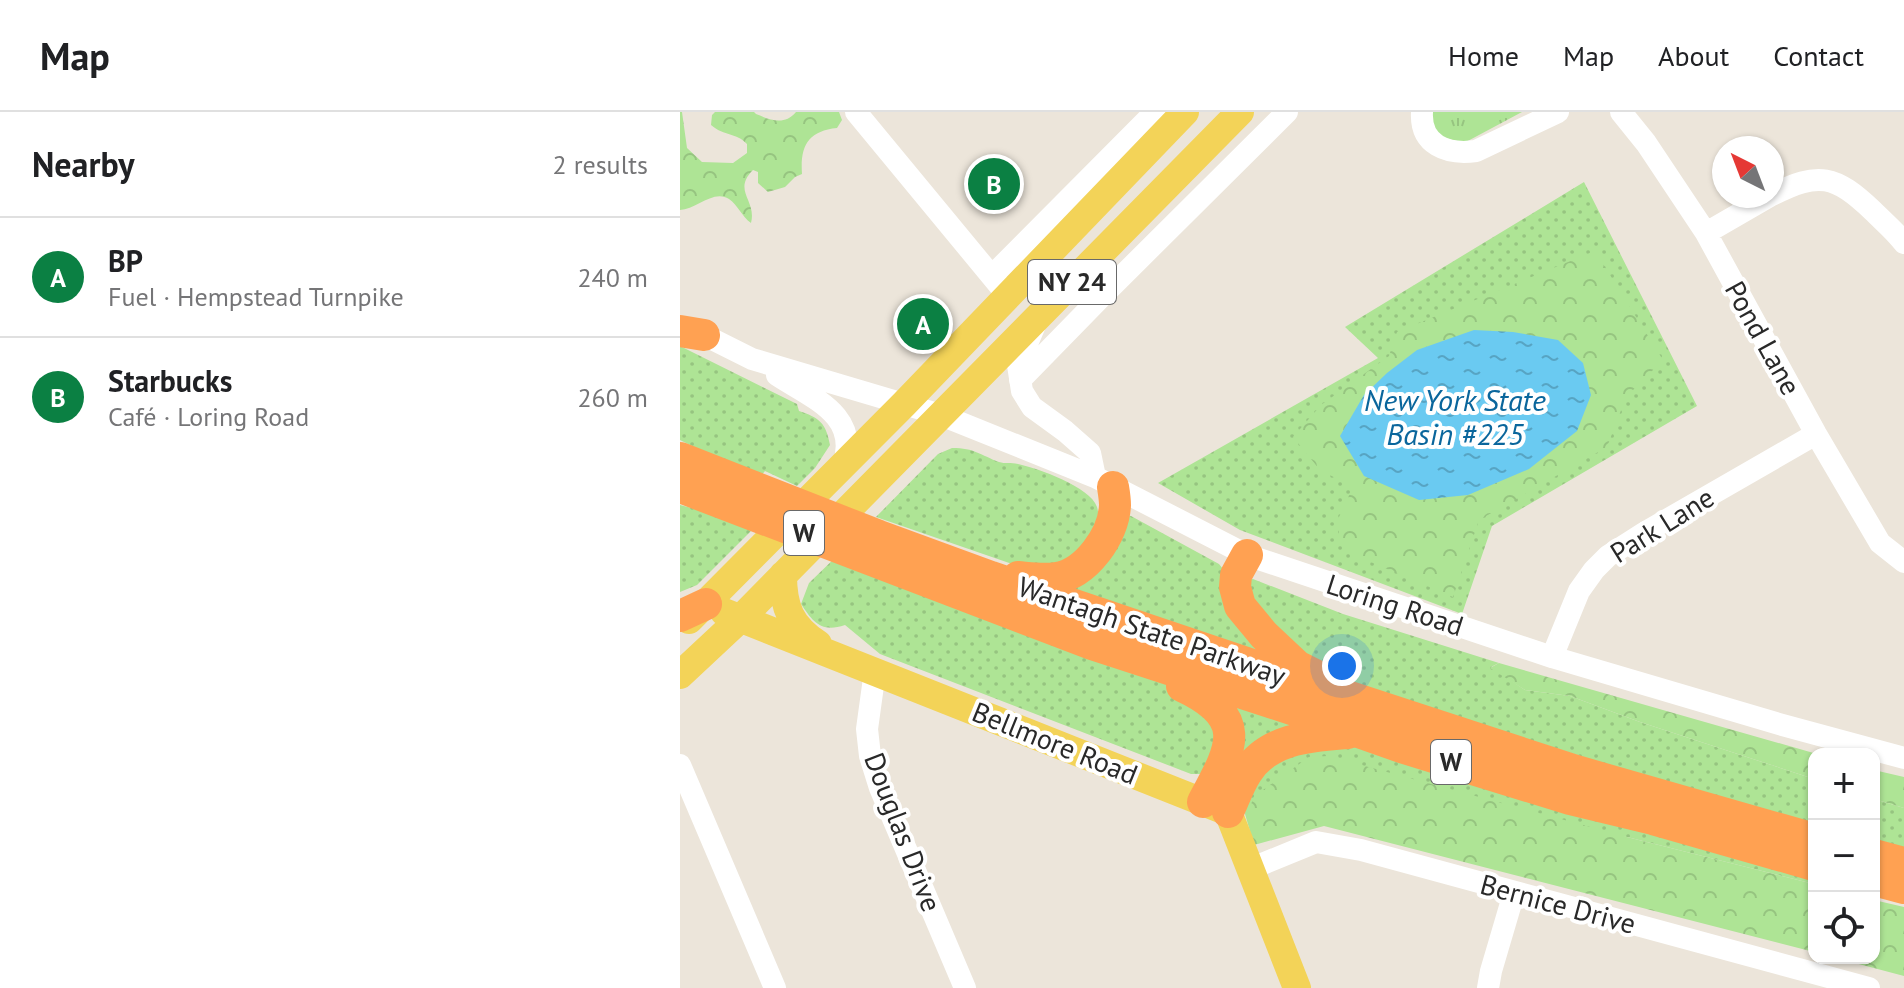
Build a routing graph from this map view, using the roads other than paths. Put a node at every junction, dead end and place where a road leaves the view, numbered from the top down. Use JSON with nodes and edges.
{"nodes":[{"id":1,"x":856,"y":112,"type":"edge"},
{"id":2,"x":1155,"y":112,"type":"edge"},
{"id":3,"x":1185,"y":112,"type":"edge"},
{"id":4,"x":1240,"y":112,"type":"edge"},
{"id":5,"x":1287,"y":112,"type":"edge"},
{"id":6,"x":1422,"y":112,"type":"edge"},
{"id":7,"x":1558,"y":112,"type":"edge"},
{"id":8,"x":1621,"y":112,"type":"edge"},
{"id":9,"x":1784,"y":189,"type":"edge"},
{"id":10,"x":1750,"y":208,"type":"edge"},
{"id":11,"x":1706,"y":233,"type":"junction"},
{"id":12,"x":1904,"y":243,"type":"edge"},
{"id":13,"x":1000,"y":286,"type":"junction"},
{"id":14,"x":1042,"y":312,"type":"junction"},
{"id":15,"x":688,"y":330,"type":"edge"},
{"id":16,"x":752,"y":359,"type":"junction"},
{"id":17,"x":1020,"y":380,"type":"junction"},
{"id":18,"x":904,"y":404,"type":"junction"},
{"id":19,"x":941,"y":415,"type":"junction"},
{"id":20,"x":1816,"y":434,"type":"junction"},
{"id":21,"x":680,"y":458,"type":"edge"},
{"id":22,"x":843,"y":466,"type":"junction"},
{"id":23,"x":1104,"y":482,"type":"junction"},
{"id":24,"x":680,"y":487,"type":"edge"},
{"id":25,"x":1247,"y":555,"type":"junction"},
{"id":26,"x":1904,"y":562,"type":"edge"},
{"id":27,"x":788,"y":570,"type":"junction"},
{"id":28,"x":991,"y":577,"type":"junction"},
{"id":29,"x":693,"y":610,"type":"edge"},
{"id":30,"x":741,"y":618,"type":"junction"},
{"id":31,"x":680,"y":628,"type":"edge"},
{"id":32,"x":1092,"y":644,"type":"junction"},
{"id":33,"x":1552,"y":657,"type":"junction"},
{"id":34,"x":839,"y":658,"type":"junction"},
{"id":35,"x":875,"y":671,"type":"junction"},
{"id":36,"x":680,"y":675,"type":"edge"},
{"id":37,"x":1367,"y":719,"type":"junction"},
{"id":38,"x":1904,"y":758,"type":"edge"},
{"id":39,"x":680,"y":765,"type":"edge"},
{"id":40,"x":1216,"y":807,"type":"junction"},
{"id":41,"x":1808,"y":837,"type":"edge"},
{"id":42,"x":1880,"y":857,"type":"edge"},
{"id":43,"x":1808,"y":863,"type":"edge"},
{"id":44,"x":1904,"y":863,"type":"edge"},
{"id":45,"x":1250,"y":869,"type":"junction"},
{"id":46,"x":1880,"y":882,"type":"edge"},
{"id":47,"x":1904,"y":888,"type":"edge"},
{"id":48,"x":1514,"y":893,"type":"junction"},
{"id":49,"x":775,"y":988,"type":"edge"},
{"id":50,"x":965,"y":988,"type":"edge"},
{"id":51,"x":1297,"y":988,"type":"edge"},
{"id":52,"x":1488,"y":988,"type":"edge"},
{"id":53,"x":1869,"y":988,"type":"edge"}],
"edges":[{"from":1,"to":13,"type":"street"},
{"from":2,"to":13,"type":"street"},
{"from":3,"to":13,"type":"main road","number":"NY 24"},
{"from":4,"to":14,"type":"main road","number":"NY 24"},
{"from":5,"to":17,"type":"street"},
{"from":6,"to":7,"type":"street"},
{"from":8,"to":11,"type":"street","name":"Pond Lane"},
{"from":9,"to":12,"type":"street"},
{"from":10,"to":11,"type":"street"},
{"from":11,"to":20,"type":"street","name":"Pond Lane"},
{"from":13,"to":18,"type":"main road","number":"NY 24"},
{"from":14,"to":17,"type":"street"},
{"from":14,"to":19,"type":"main road","number":"NY 24"},
{"from":15,"to":16,"type":"street"},
{"from":16,"to":18,"type":"street","name":"Loring Road"},
{"from":16,"to":22,"type":"street"},
{"from":17,"to":23,"type":"street"},
{"from":18,"to":19,"type":"street","name":"Loring Road"},
{"from":18,"to":22,"type":"main road","number":"NY 24"},
{"from":19,"to":23,"type":"street","name":"Loring Road"},
{"from":19,"to":27,"type":"main road","number":"NY 24"},
{"from":20,"to":26,"type":"street","name":"Pond Lane"},
{"from":20,"to":33,"type":"street","name":"Park Lane"},
{"from":21,"to":28,"type":"highway","name":"Wantagh State Parkway","number":"W"},
{"from":22,"to":29,"type":"main road","number":"NY 24"},
{"from":23,"to":25,"type":"street","name":"Loring Road"},
{"from":23,"to":28,"type":"highway"},
{"from":24,"to":32,"type":"highway","name":"Wantagh State Parkway","number":"W"},
{"from":25,"to":33,"type":"street","name":"Loring Road"},
{"from":25,"to":37,"type":"highway"},
{"from":27,"to":30,"type":"main road","number":"NY 24"},
{"from":27,"to":34,"type":"main road"},
{"from":28,"to":37,"type":"highway","name":"Wantagh State Parkway","number":"W"},
{"from":29,"to":30,"type":"main road","name":"Bellmore Road"},
{"from":29,"to":31,"type":"main road","number":"NY 24"},
{"from":30,"to":34,"type":"main road","name":"Bellmore Road"},
{"from":30,"to":36,"type":"main road","number":"NY 24"},
{"from":32,"to":37,"type":"highway","name":"Wantagh State Parkway","number":"W"},
{"from":32,"to":40,"type":"highway"},
{"from":33,"to":38,"type":"street","name":"Loring Road"},
{"from":34,"to":35,"type":"main road","name":"Bellmore Road"},
{"from":35,"to":40,"type":"main road","name":"Bellmore Road"},
{"from":35,"to":50,"type":"street","name":"Douglas Drive"},
{"from":37,"to":40,"type":"highway"},
{"from":37,"to":41,"type":"highway","name":"Wantagh State Parkway","number":"W"},
{"from":37,"to":43,"type":"highway","name":"Wantagh State Parkway","number":"W"},
{"from":39,"to":49,"type":"street"},
{"from":40,"to":45,"type":"main road"},
{"from":42,"to":44,"type":"highway"},
{"from":45,"to":48,"type":"street","name":"Bernice Drive"},
{"from":45,"to":51,"type":"main road"},
{"from":46,"to":47,"type":"highway"},
{"from":48,"to":52,"type":"street"},
{"from":48,"to":53,"type":"street","name":"Bernice Drive"}]}
